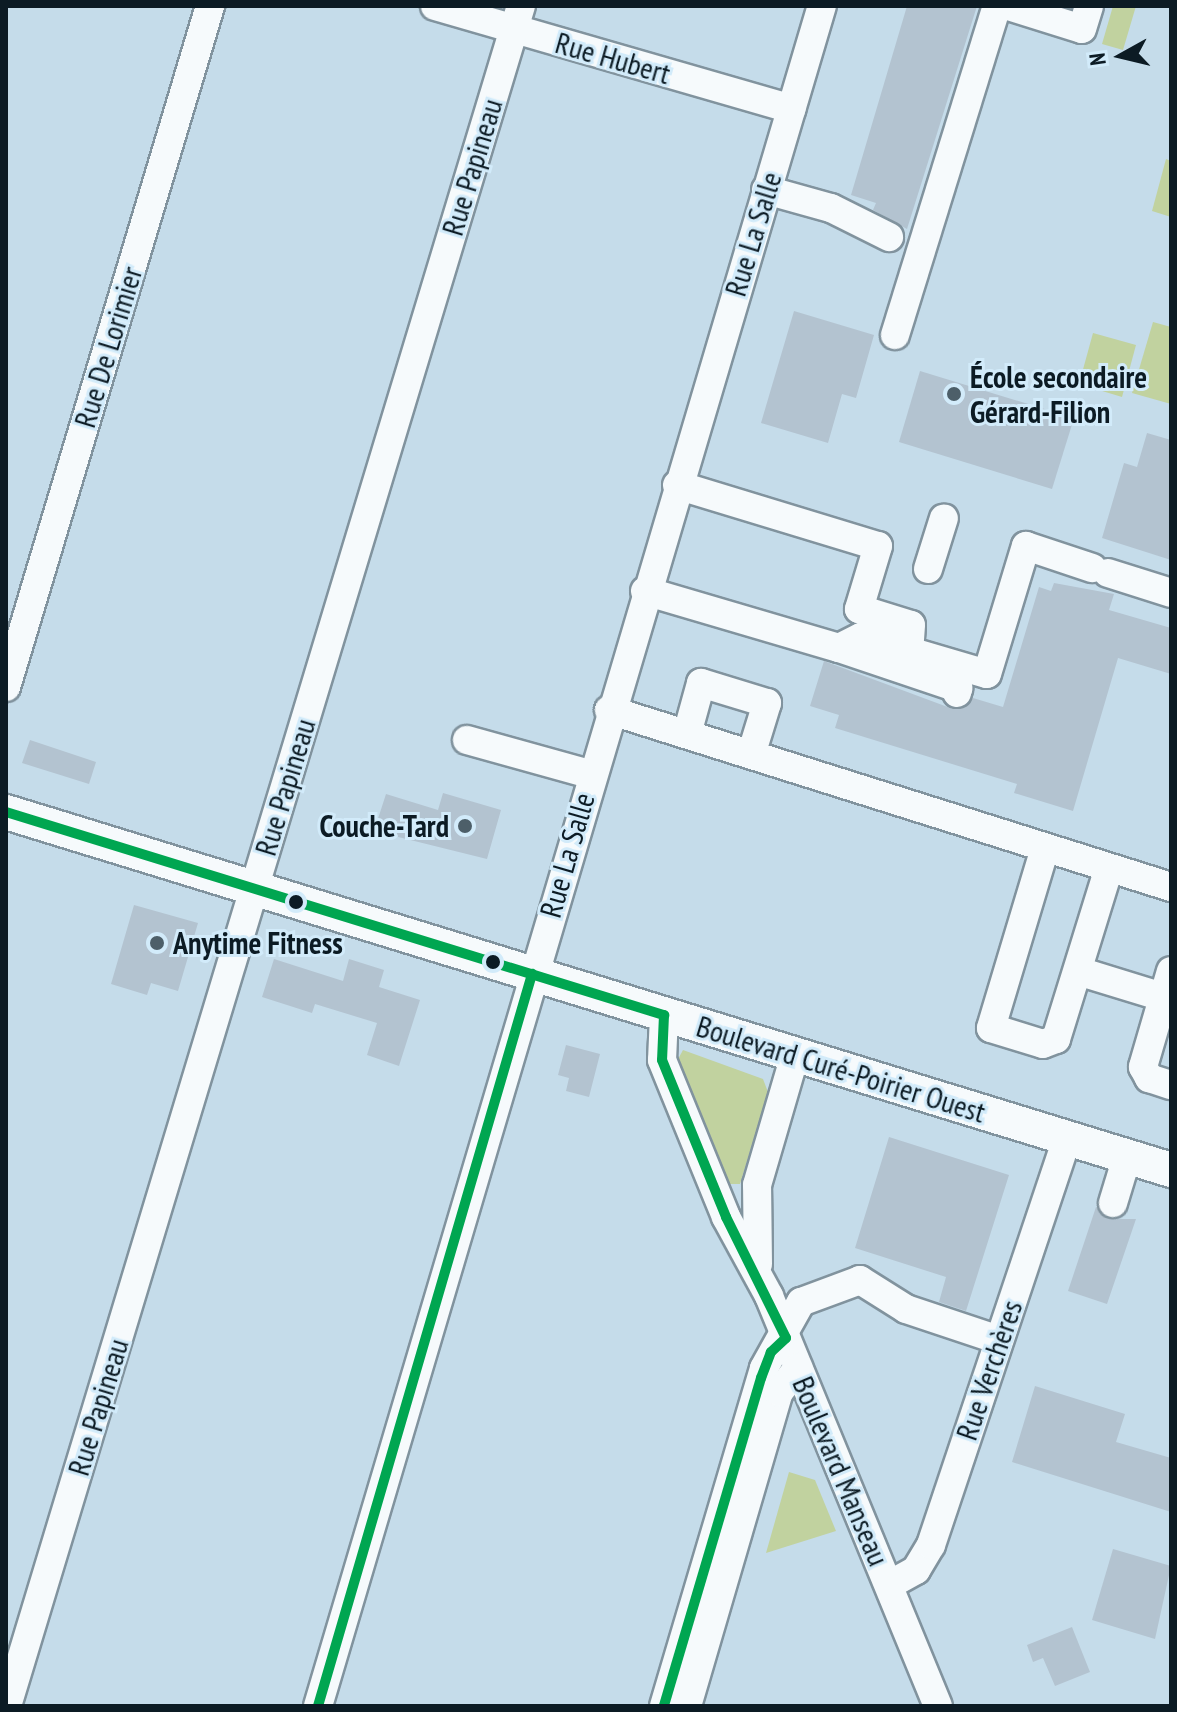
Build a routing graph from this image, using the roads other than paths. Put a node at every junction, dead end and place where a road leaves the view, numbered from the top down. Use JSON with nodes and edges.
{"nodes":[{"id":1,"x":210,"y":6,"type":"edge"},
{"id":2,"x":435,"y":6,"type":"edge"},
{"id":3,"x":822,"y":6,"type":"edge"},
{"id":4,"x":997,"y":6,"type":"edge"},
{"id":5,"x":1008,"y":6,"type":"edge"},
{"id":6,"x":1089,"y":6,"type":"edge"},
{"id":7,"x":517,"y":18,"type":"edge"},
{"id":8,"x":791,"y":109,"type":"junction"},
{"id":9,"x":766,"y":190,"type":"junction"},
{"id":10,"x":904,"y":241,"type":"junction"},
{"id":11,"x":895,"y":335,"type":"dead end"},
{"id":12,"x":677,"y":485,"type":"junction"},
{"id":13,"x":944,"y":518,"type":"dead end"},
{"id":14,"x":928,"y":569,"type":"dead end"},
{"id":15,"x":645,"y":591,"type":"junction"},
{"id":16,"x":1171,"y":593,"type":"edge"},
{"id":17,"x":839,"y":648,"type":"junction"},
{"id":18,"x":909,"y":651,"type":"junction"},
{"id":19,"x":6,"y":687,"type":"edge"},
{"id":20,"x":957,"y":693,"type":"dead end"},
{"id":21,"x":609,"y":710,"type":"junction"},
{"id":22,"x":687,"y":734,"type":"junction"},
{"id":23,"x":467,"y":740,"type":"dead end"},
{"id":24,"x":751,"y":755,"type":"junction"},
{"id":25,"x":590,"y":774,"type":"junction"},
{"id":26,"x":6,"y":812,"type":"edge"},
{"id":27,"x":1045,"y":848,"type":"junction"},
{"id":28,"x":1109,"y":868,"type":"junction"},
{"id":29,"x":255,"y":887,"type":"junction"},
{"id":30,"x":1171,"y":887,"type":"edge"},
{"id":31,"x":1078,"y":971,"type":"junction"},
{"id":32,"x":532,"y":974,"type":"junction"},
{"id":33,"x":1167,"y":984,"type":"edge"},
{"id":34,"x":664,"y":1015,"type":"junction"},
{"id":35,"x":795,"y":1055,"type":"junction"},
{"id":36,"x":1171,"y":1085,"type":"edge"},
{"id":37,"x":1067,"y":1139,"type":"junction"},
{"id":38,"x":1127,"y":1157,"type":"junction"},
{"id":39,"x":1171,"y":1170,"type":"edge"},
{"id":40,"x":1113,"y":1203,"type":"dead end"},
{"id":41,"x":765,"y":1288,"type":"junction"},
{"id":42,"x":786,"y":1338,"type":"junction"},
{"id":43,"x":999,"y":1340,"type":"junction"},
{"id":44,"x":798,"y":1368,"type":"junction"},
{"id":45,"x":889,"y":1585,"type":"junction"},
{"id":46,"x":7,"y":1706,"type":"edge"},
{"id":47,"x":318,"y":1706,"type":"edge"},
{"id":48,"x":664,"y":1706,"type":"edge"},
{"id":49,"x":687,"y":1706,"type":"edge"},
{"id":50,"x":938,"y":1706,"type":"edge"}],
"edges":[{"from":1,"to":19,"type":"street","name":"Rue De Lorimier"},
{"from":2,"to":7,"type":"street","name":"Rue Hubert"},
{"from":3,"to":8,"type":"street","name":"Rue La Salle"},
{"from":4,"to":10,"type":"street"},
{"from":5,"to":6,"type":"street"},
{"from":7,"to":8,"type":"street","name":"Rue Hubert"},
{"from":7,"to":29,"type":"street","name":"Rue Papineau"},
{"from":8,"to":9,"type":"street","name":"Rue La Salle"},
{"from":9,"to":10,"type":"street"},
{"from":9,"to":12,"type":"street","name":"Rue La Salle"},
{"from":10,"to":11,"type":"street"},
{"from":12,"to":15,"type":"street","name":"Rue La Salle"},
{"from":12,"to":18,"type":"street"},
{"from":13,"to":14,"type":"street"},
{"from":15,"to":17,"type":"street"},
{"from":15,"to":21,"type":"street","name":"Rue La Salle"},
{"from":16,"to":18,"type":"street"},
{"from":17,"to":18,"type":"street"},
{"from":17,"to":20,"type":"street"},
{"from":21,"to":22,"type":"street"},
{"from":21,"to":25,"type":"street","name":"Rue La Salle"},
{"from":22,"to":24,"type":"street"},
{"from":22,"to":24,"type":"street"},
{"from":23,"to":25,"type":"street"},
{"from":24,"to":27,"type":"street"},
{"from":25,"to":32,"type":"street","name":"Rue La Salle"},
{"from":26,"to":29,"type":"main road","name":"Boulevard Curé-Poirier Ouest"},
{"from":27,"to":28,"type":"street"},
{"from":27,"to":31,"type":"street"},
{"from":28,"to":30,"type":"street"},
{"from":28,"to":31,"type":"street"},
{"from":29,"to":32,"type":"main road","name":"Boulevard Curé-Poirier Ouest"},
{"from":29,"to":46,"type":"street","name":"Rue Papineau"},
{"from":31,"to":33,"type":"street"},
{"from":32,"to":34,"type":"main road","name":"Boulevard Curé-Poirier Ouest"},
{"from":32,"to":47,"type":"street","name":"Rue La Salle"},
{"from":33,"to":36,"type":"street"},
{"from":34,"to":35,"type":"main road","name":"Boulevard Curé-Poirier Ouest"},
{"from":34,"to":41,"type":"street","name":"Boulevard Manseau"},
{"from":35,"to":37,"type":"main road","name":"Boulevard Curé-Poirier Ouest"},
{"from":35,"to":41,"type":"street"},
{"from":37,"to":38,"type":"main road","name":"Boulevard Curé-Poirier Ouest"},
{"from":37,"to":43,"type":"street","name":"Rue Verchères"},
{"from":38,"to":39,"type":"main road","name":"Boulevard Curé-Poirier Ouest"},
{"from":38,"to":40,"type":"street"},
{"from":41,"to":42,"type":"street","name":"Boulevard Manseau"},
{"from":42,"to":43,"type":"street"},
{"from":42,"to":44,"type":"street","name":"Boulevard Manseau"},
{"from":42,"to":48,"type":"street"},
{"from":43,"to":45,"type":"street","name":"Rue Verchères"},
{"from":44,"to":45,"type":"street","name":"Boulevard Manseau"},
{"from":44,"to":49,"type":"street"},
{"from":45,"to":50,"type":"street","name":"Boulevard Manseau"}]}
